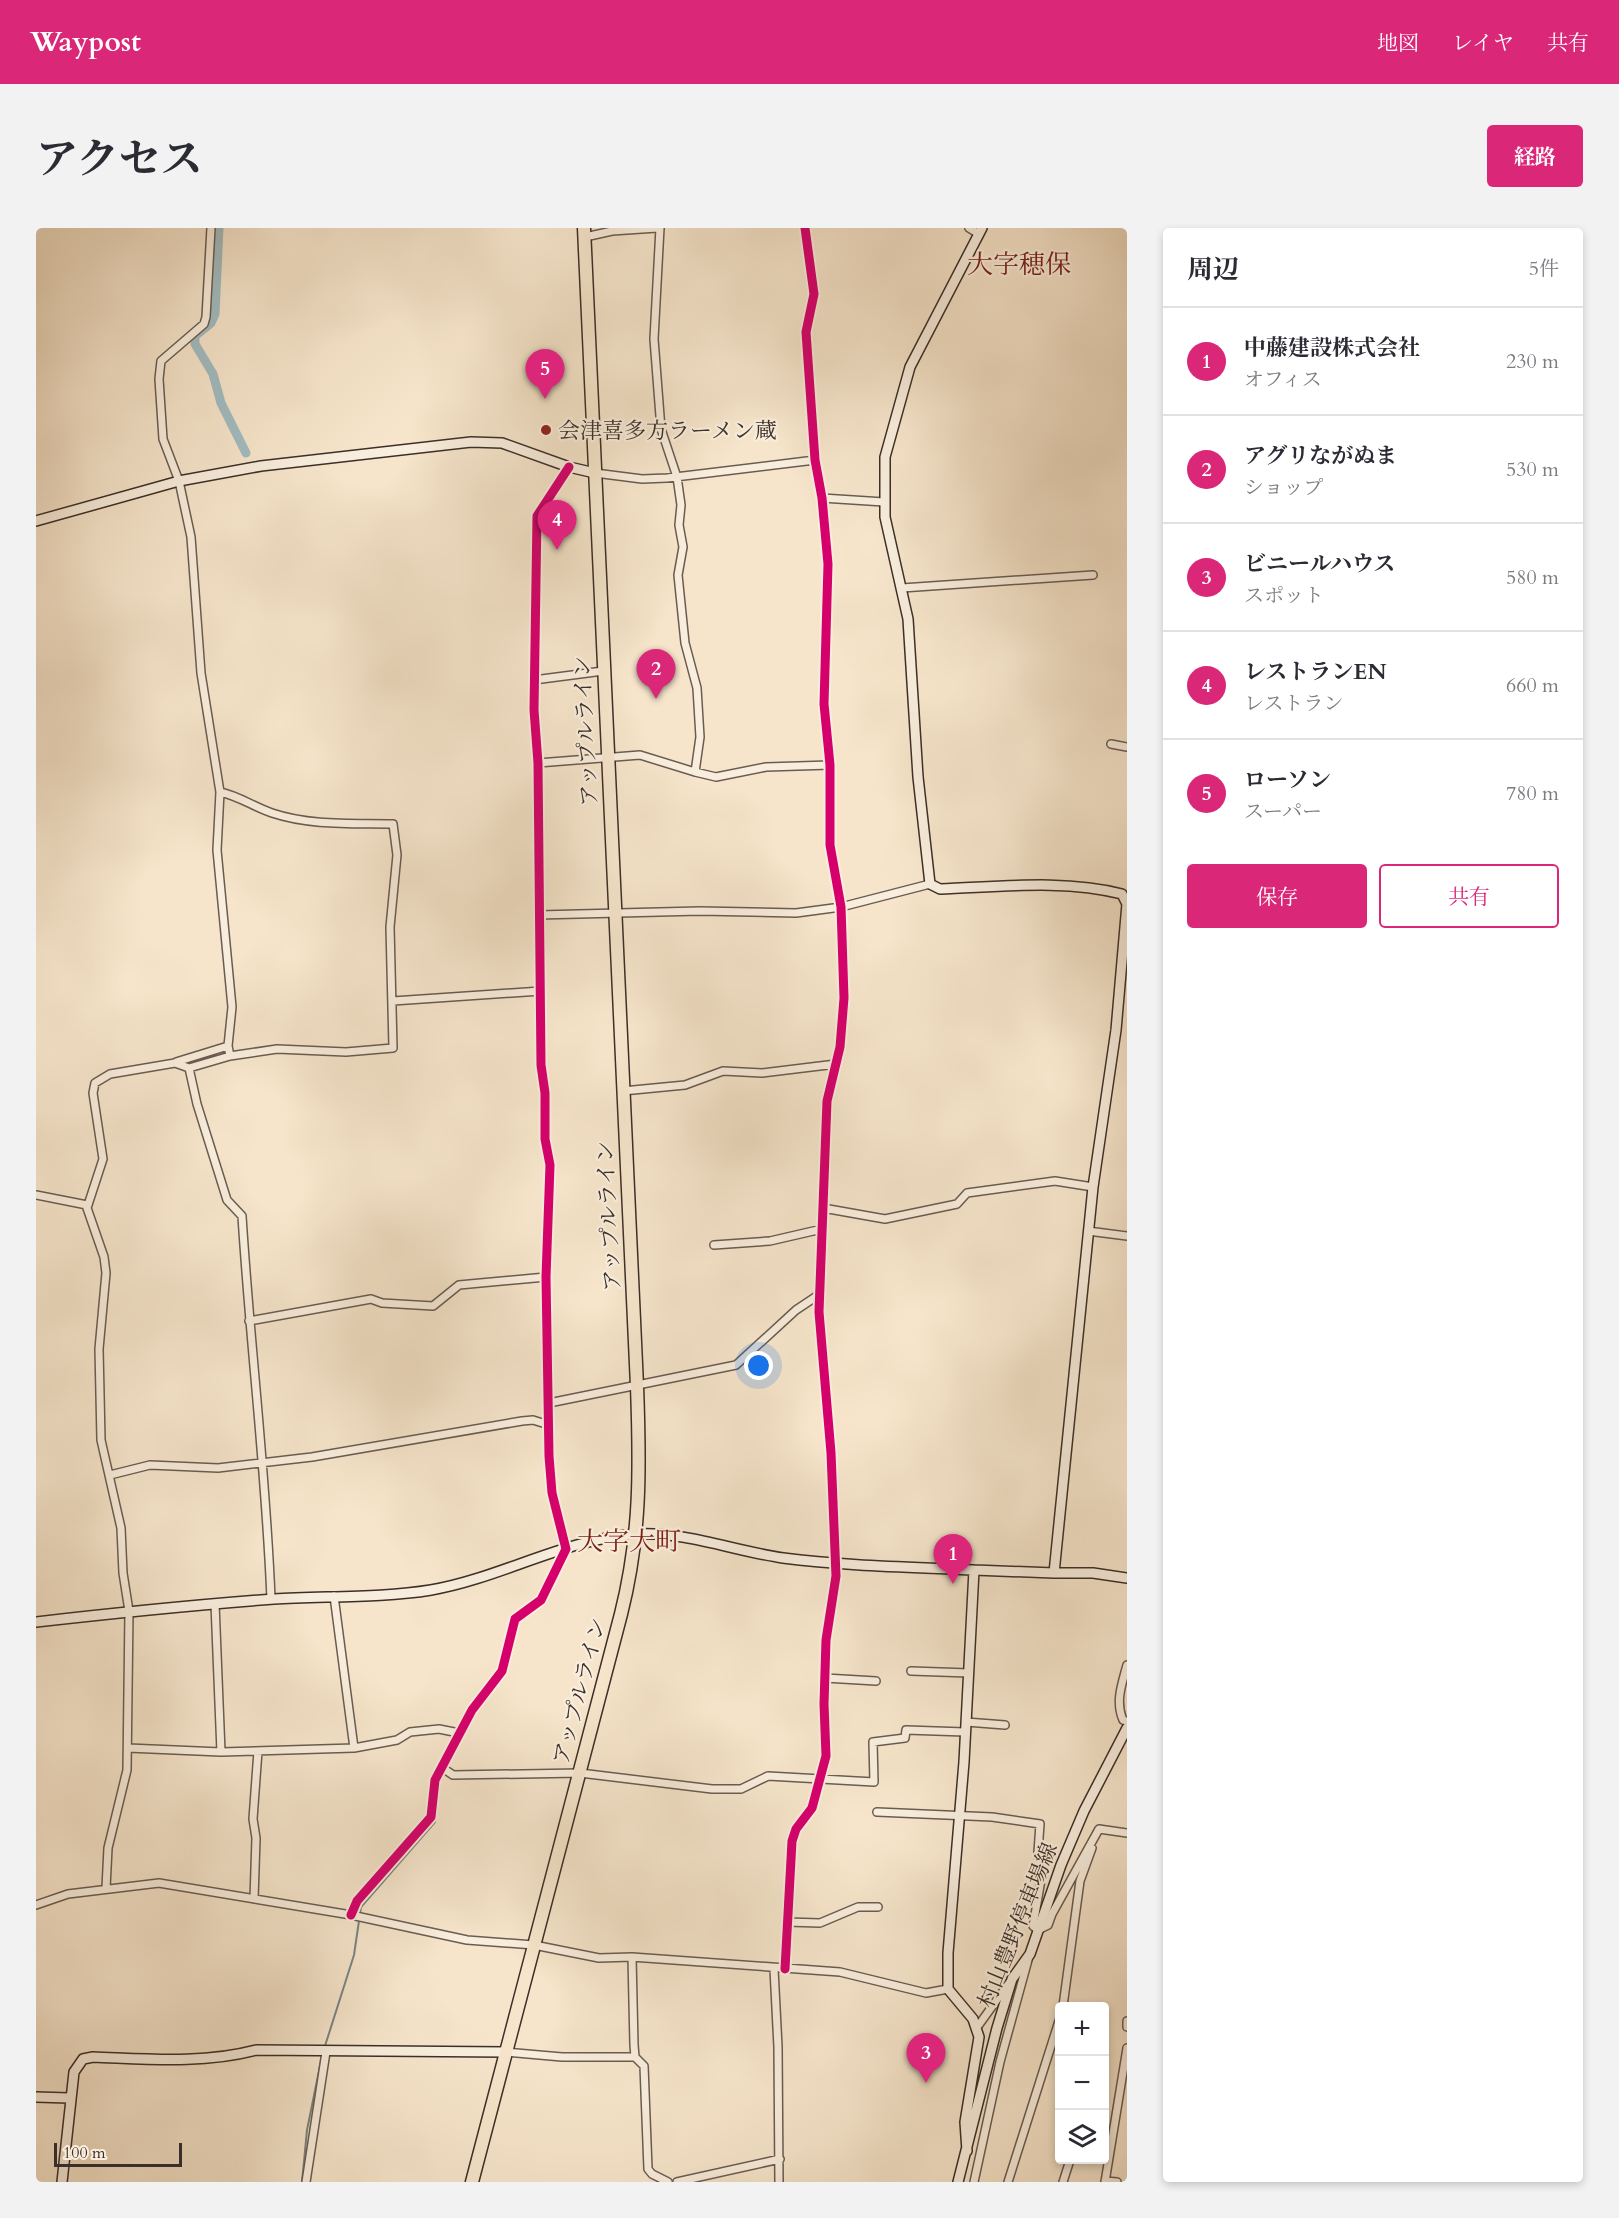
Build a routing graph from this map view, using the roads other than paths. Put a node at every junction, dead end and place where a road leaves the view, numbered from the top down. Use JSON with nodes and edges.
{"nodes":[{"id":1,"x":211,"y":228,"type":"edge"},
{"id":2,"x":658,"y":228,"type":"edge"},
{"id":3,"x":805,"y":228,"type":"edge"},
{"id":4,"x":969,"y":228,"type":"edge"},
{"id":5,"x":980,"y":231,"type":"edge"},
{"id":6,"x":584,"y":232,"type":"edge"},
{"id":7,"x":814,"y":460,"type":"junction"},
{"id":8,"x":569,"y":467,"type":"junction"},
{"id":9,"x":595,"y":473,"type":"junction"},
{"id":10,"x":677,"y":477,"type":"junction"},
{"id":11,"x":179,"y":481,"type":"junction"},
{"id":12,"x":822,"y":498,"type":"junction"},
{"id":13,"x":884,"y":502,"type":"junction"},
{"id":14,"x":36,"y":521,"type":"edge"},
{"id":15,"x":1093,"y":575,"type":"dead end"},
{"id":16,"x":902,"y":588,"type":"junction"},
{"id":17,"x":603,"y":671,"type":"junction"},
{"id":18,"x":534,"y":680,"type":"junction"},
{"id":19,"x":1111,"y":744,"type":"dead end"},
{"id":20,"x":1127,"y":747,"type":"edge"},
{"id":21,"x":608,"y":760,"type":"junction"},
{"id":22,"x":538,"y":764,"type":"junction"},
{"id":23,"x":830,"y":765,"type":"junction"},
{"id":24,"x":695,"y":772,"type":"junction"},
{"id":25,"x":220,"y":792,"type":"junction"},
{"id":26,"x":930,"y":884,"type":"junction"},
{"id":27,"x":1127,"y":904,"type":"edge"},
{"id":28,"x":842,"y":907,"type":"junction"},
{"id":29,"x":616,"y":912,"type":"junction"},
{"id":30,"x":538,"y":915,"type":"junction"},
{"id":31,"x":541,"y":991,"type":"junction"},
{"id":32,"x":393,"y":1001,"type":"junction"},
{"id":33,"x":228,"y":1046,"type":"junction"},
{"id":34,"x":230,"y":1056,"type":"junction"},
{"id":35,"x":175,"y":1063,"type":"junction"},
{"id":36,"x":836,"y":1064,"type":"junction"},
{"id":37,"x":189,"y":1068,"type":"junction"},
{"id":38,"x":623,"y":1090,"type":"junction"},
{"id":39,"x":1092,"y":1186,"type":"junction"},
{"id":40,"x":36,"y":1195,"type":"edge"},
{"id":41,"x":87,"y":1205,"type":"junction"},
{"id":42,"x":823,"y":1208,"type":"junction"},
{"id":43,"x":822,"y":1229,"type":"junction"},
{"id":44,"x":1088,"y":1231,"type":"junction"},
{"id":45,"x":1127,"y":1236,"type":"edge"},
{"id":46,"x":714,"y":1245,"type":"dead end"},
{"id":47,"x":546,"y":1277,"type":"junction"},
{"id":48,"x":820,"y":1294,"type":"junction"},
{"id":49,"x":249,"y":1321,"type":"junction"},
{"id":50,"x":637,"y":1386,"type":"junction"},
{"id":51,"x":549,"y":1403,"type":"junction"},
{"id":52,"x":549,"y":1425,"type":"junction"},
{"id":53,"x":261,"y":1463,"type":"junction"},
{"id":54,"x":110,"y":1475,"type":"junction"},
{"id":55,"x":637,"y":1534,"type":"junction"},
{"id":56,"x":566,"y":1549,"type":"junction"},
{"id":57,"x":835,"y":1564,"type":"junction"},
{"id":58,"x":974,"y":1570,"type":"junction"},
{"id":59,"x":1054,"y":1573,"type":"junction"},
{"id":60,"x":1127,"y":1578,"type":"edge"},
{"id":61,"x":334,"y":1596,"type":"junction"},
{"id":62,"x":271,"y":1599,"type":"junction"},
{"id":63,"x":215,"y":1604,"type":"junction"},
{"id":64,"x":129,"y":1611,"type":"junction"},
{"id":65,"x":36,"y":1622,"type":"edge"},
{"id":66,"x":1127,"y":1665,"type":"edge"},
{"id":67,"x":911,"y":1671,"type":"dead end"},
{"id":68,"x":969,"y":1673,"type":"junction"},
{"id":69,"x":825,"y":1677,"type":"junction"},
{"id":70,"x":876,"y":1681,"type":"dead end"},
{"id":71,"x":1127,"y":1721,"type":"edge"},
{"id":72,"x":966,"y":1722,"type":"junction"},
{"id":73,"x":1005,"y":1725,"type":"dead end"},
{"id":74,"x":1127,"y":1728,"type":"edge"},
{"id":75,"x":965,"y":1732,"type":"junction"},
{"id":76,"x":459,"y":1733,"type":"junction"},
{"id":77,"x":128,"y":1748,"type":"junction"},
{"id":78,"x":354,"y":1748,"type":"junction"},
{"id":79,"x":258,"y":1751,"type":"junction"},
{"id":80,"x":221,"y":1752,"type":"junction"},
{"id":81,"x":441,"y":1767,"type":"junction"},
{"id":82,"x":580,"y":1773,"type":"junction"},
{"id":83,"x":821,"y":1781,"type":"junction"},
{"id":84,"x":878,"y":1812,"type":"dead end"},
{"id":85,"x":959,"y":1815,"type":"junction"},
{"id":86,"x":1099,"y":1829,"type":"junction"},
{"id":87,"x":1127,"y":1833,"type":"edge"},
{"id":88,"x":106,"y":1888,"type":"junction"},
{"id":89,"x":254,"y":1899,"type":"junction"},
{"id":90,"x":36,"y":1905,"type":"edge"},
{"id":91,"x":878,"y":1907,"type":"dead end"},
{"id":92,"x":351,"y":1915,"type":"junction"},
{"id":93,"x":787,"y":1922,"type":"junction"},
{"id":94,"x":1038,"y":1930,"type":"junction"},
{"id":95,"x":534,"y":1945,"type":"junction"},
{"id":96,"x":1030,"y":1954,"type":"junction"},
{"id":97,"x":632,"y":1957,"type":"junction"},
{"id":98,"x":774,"y":1969,"type":"junction"},
{"id":99,"x":785,"y":1969,"type":"junction"},
{"id":100,"x":1012,"y":1979,"type":"junction"},
{"id":101,"x":948,"y":1989,"type":"junction"},
{"id":102,"x":1063,"y":2002,"type":"edge"},
{"id":103,"x":1127,"y":2021,"type":"edge"},
{"id":104,"x":978,"y":2026,"type":"junction"},
{"id":105,"x":1127,"y":2027,"type":"edge"},
{"id":106,"x":1055,"y":2034,"type":"edge"},
{"id":107,"x":1127,"y":2048,"type":"edge"},
{"id":108,"x":326,"y":2052,"type":"junction"},
{"id":109,"x":506,"y":2052,"type":"junction"},
{"id":110,"x":635,"y":2057,"type":"junction"},
{"id":111,"x":36,"y":2097,"type":"edge"},
{"id":112,"x":69,"y":2098,"type":"junction"},
{"id":113,"x":967,"y":2151,"type":"junction"},
{"id":114,"x":780,"y":2159,"type":"junction"},
{"id":115,"x":1069,"y":2164,"type":"edge"},
{"id":116,"x":62,"y":2182,"type":"edge"},
{"id":117,"x":306,"y":2182,"type":"edge"},
{"id":118,"x":472,"y":2182,"type":"edge"},
{"id":119,"x":668,"y":2182,"type":"edge"},
{"id":120,"x":677,"y":2182,"type":"edge"},
{"id":121,"x":779,"y":2182,"type":"edge"},
{"id":122,"x":958,"y":2182,"type":"edge"},
{"id":123,"x":974,"y":2182,"type":"edge"},
{"id":124,"x":1008,"y":2182,"type":"edge"},
{"id":125,"x":1063,"y":2182,"type":"edge"},
{"id":126,"x":1105,"y":2182,"type":"edge"},
{"id":127,"x":1116,"y":2182,"type":"edge"}],
"edges":[{"from":1,"to":11,"type":"street"},
{"from":2,"to":6,"type":"street"},
{"from":2,"to":10,"type":"street"},
{"from":3,"to":7,"type":"street"},
{"from":4,"to":5,"type":"street"},
{"from":5,"to":13,"type":"street"},
{"from":6,"to":9,"type":"highway","name":"アップルライン"},
{"from":7,"to":10,"type":"street"},
{"from":7,"to":12,"type":"street"},
{"from":8,"to":9,"type":"street"},
{"from":8,"to":11,"type":"street"},
{"from":8,"to":18,"type":"street"},
{"from":9,"to":10,"type":"street"},
{"from":9,"to":17,"type":"highway","name":"アップルライン"},
{"from":10,"to":24,"type":"street"},
{"from":11,"to":14,"type":"street"},
{"from":11,"to":25,"type":"street"},
{"from":12,"to":13,"type":"street"},
{"from":12,"to":23,"type":"street"},
{"from":13,"to":16,"type":"street"},
{"from":15,"to":16,"type":"street"},
{"from":16,"to":26,"type":"street"},
{"from":17,"to":18,"type":"street"},
{"from":17,"to":21,"type":"highway","name":"アップルライン"},
{"from":18,"to":22,"type":"street"},
{"from":19,"to":20,"type":"street"},
{"from":21,"to":22,"type":"street"},
{"from":21,"to":24,"type":"street"},
{"from":21,"to":29,"type":"highway","name":"アップルライン"},
{"from":22,"to":30,"type":"street"},
{"from":23,"to":24,"type":"street"},
{"from":23,"to":28,"type":"street"},
{"from":25,"to":32,"type":"street"},
{"from":25,"to":33,"type":"street"},
{"from":26,"to":27,"type":"street"},
{"from":26,"to":28,"type":"street"},
{"from":27,"to":39,"type":"street"},
{"from":28,"to":29,"type":"street"},
{"from":28,"to":36,"type":"street"},
{"from":29,"to":30,"type":"street"},
{"from":29,"to":38,"type":"highway","name":"アップルライン"},
{"from":30,"to":31,"type":"street"},
{"from":31,"to":32,"type":"street"},
{"from":31,"to":47,"type":"street"},
{"from":32,"to":34,"type":"street"},
{"from":33,"to":34,"type":"street"},
{"from":33,"to":35,"type":"street"},
{"from":34,"to":37,"type":"street"},
{"from":35,"to":37,"type":"street"},
{"from":35,"to":41,"type":"street"},
{"from":36,"to":38,"type":"street"},
{"from":36,"to":42,"type":"street"},
{"from":37,"to":49,"type":"street"},
{"from":38,"to":50,"type":"highway","name":"アップルライン"},
{"from":39,"to":42,"type":"street"},
{"from":39,"to":44,"type":"street"},
{"from":40,"to":41,"type":"street"},
{"from":41,"to":54,"type":"street"},
{"from":42,"to":43,"type":"street"},
{"from":43,"to":46,"type":"street"},
{"from":43,"to":48,"type":"street"},
{"from":44,"to":45,"type":"street"},
{"from":44,"to":59,"type":"street"},
{"from":47,"to":49,"type":"street"},
{"from":47,"to":51,"type":"street"},
{"from":48,"to":50,"type":"street"},
{"from":48,"to":57,"type":"street"},
{"from":49,"to":53,"type":"street"},
{"from":50,"to":51,"type":"street"},
{"from":50,"to":55,"type":"highway","name":"アップルライン"},
{"from":51,"to":52,"type":"street"},
{"from":52,"to":53,"type":"street"},
{"from":52,"to":56,"type":"street"},
{"from":53,"to":54,"type":"street"},
{"from":53,"to":62,"type":"street"},
{"from":54,"to":64,"type":"street"},
{"from":55,"to":56,"type":"street"},
{"from":55,"to":57,"type":"street"},
{"from":55,"to":82,"type":"highway","name":"アップルライン"},
{"from":56,"to":61,"type":"street"},
{"from":56,"to":76,"type":"street"},
{"from":57,"to":58,"type":"street"},
{"from":57,"to":69,"type":"street"},
{"from":58,"to":59,"type":"street"},
{"from":58,"to":68,"type":"street"},
{"from":59,"to":60,"type":"street"},
{"from":61,"to":62,"type":"street"},
{"from":61,"to":78,"type":"street"},
{"from":62,"to":63,"type":"street"},
{"from":63,"to":64,"type":"street"},
{"from":63,"to":80,"type":"street"},
{"from":64,"to":65,"type":"street"},
{"from":64,"to":77,"type":"street"},
{"from":66,"to":71,"type":"street"},
{"from":67,"to":68,"type":"street"},
{"from":68,"to":72,"type":"street"},
{"from":69,"to":70,"type":"street"},
{"from":69,"to":83,"type":"street"},
{"from":72,"to":73,"type":"street"},
{"from":72,"to":75,"type":"street"},
{"from":74,"to":94,"type":"street","name":"村山豊野停車場線"},
{"from":75,"to":83,"type":"street"},
{"from":75,"to":85,"type":"street"},
{"from":76,"to":78,"type":"street"},
{"from":76,"to":81,"type":"street"},
{"from":77,"to":80,"type":"street"},
{"from":77,"to":88,"type":"street"},
{"from":78,"to":79,"type":"street"},
{"from":79,"to":80,"type":"street"},
{"from":79,"to":89,"type":"street"},
{"from":81,"to":82,"type":"street"},
{"from":81,"to":92,"type":"street"},
{"from":82,"to":83,"type":"street"},
{"from":82,"to":95,"type":"highway","name":"アップルライン"},
{"from":83,"to":93,"type":"street"},
{"from":84,"to":85,"type":"street"},
{"from":85,"to":94,"type":"street"},
{"from":85,"to":101,"type":"street"},
{"from":86,"to":87,"type":"street"},
{"from":86,"to":94,"type":"street"},
{"from":86,"to":102,"type":"street"},
{"from":88,"to":89,"type":"street"},
{"from":88,"to":90,"type":"street"},
{"from":89,"to":92,"type":"street"},
{"from":91,"to":93,"type":"street"},
{"from":92,"to":95,"type":"street"},
{"from":93,"to":99,"type":"street"},
{"from":94,"to":96,"type":"street","name":"村山豊野停車場線"},
{"from":95,"to":97,"type":"street"},
{"from":95,"to":109,"type":"highway","name":"アップルライン"},
{"from":96,"to":100,"type":"street","name":"村山豊野停車場線"},
{"from":96,"to":123,"type":"street"},
{"from":97,"to":98,"type":"street"},
{"from":97,"to":110,"type":"street"},
{"from":98,"to":99,"type":"street"},
{"from":98,"to":114,"type":"street"},
{"from":99,"to":101,"type":"street"},
{"from":100,"to":104,"type":"street"},
{"from":100,"to":113,"type":"street","name":"村山豊野停車場線"},
{"from":101,"to":104,"type":"street"},
{"from":103,"to":105,"type":"street"},
{"from":104,"to":113,"type":"street"},
{"from":106,"to":124,"type":"street"},
{"from":107,"to":126,"type":"street"},
{"from":108,"to":109,"type":"street"},
{"from":108,"to":112,"type":"street"},
{"from":108,"to":117,"type":"street"},
{"from":109,"to":110,"type":"street"},
{"from":109,"to":118,"type":"highway","name":"アップルライン"},
{"from":110,"to":119,"type":"street"},
{"from":111,"to":112,"type":"street"},
{"from":112,"to":116,"type":"street"},
{"from":113,"to":122,"type":"street","name":"村山豊野停車場線"},
{"from":114,"to":120,"type":"street"},
{"from":114,"to":121,"type":"street"},
{"from":115,"to":125,"type":"street"},
{"from":126,"to":127,"type":"street"}]}
